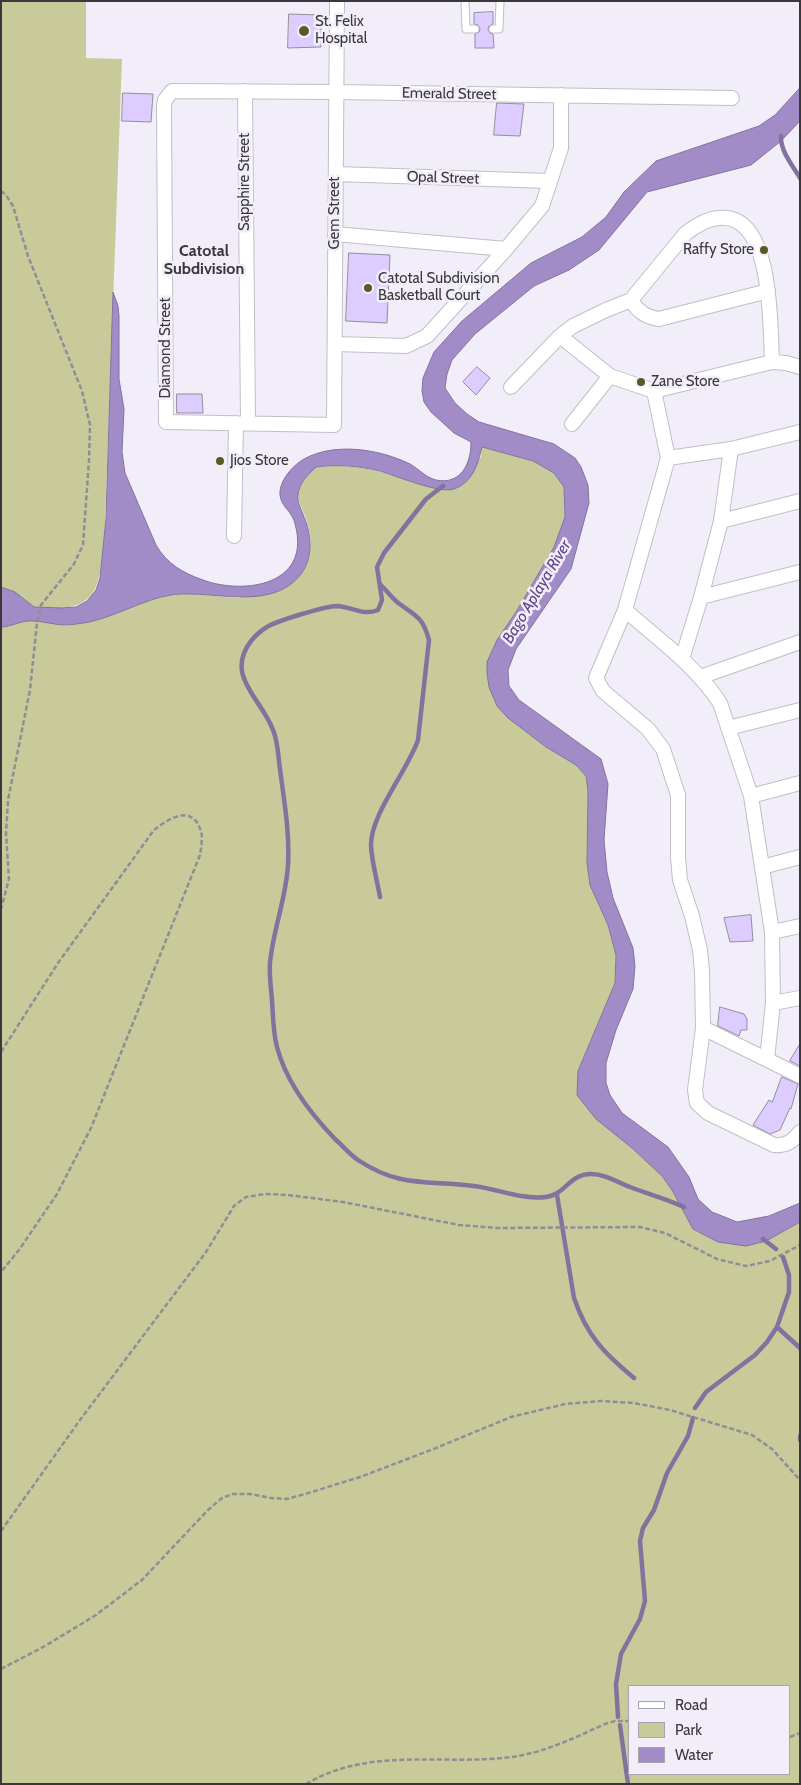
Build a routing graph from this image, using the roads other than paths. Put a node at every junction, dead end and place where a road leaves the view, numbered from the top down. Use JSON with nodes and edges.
{"nodes":[{"id":1,"x":337,"y":1,"type":"edge"},
{"id":2,"x":464,"y":1,"type":"edge"},
{"id":3,"x":500,"y":1,"type":"edge"},
{"id":4,"x":475,"y":29,"type":"dead end"},
{"id":5,"x":493,"y":29,"type":"dead end"},
{"id":6,"x":245,"y":91,"type":"junction"},
{"id":7,"x":336,"y":92,"type":"junction"},
{"id":8,"x":168,"y":95,"type":"joint"},
{"id":9,"x":561,"y":96,"type":"junction"},
{"id":10,"x":732,"y":98,"type":"dead end"},
{"id":11,"x":336,"y":174,"type":"junction"},
{"id":12,"x":550,"y":181,"type":"junction"},
{"id":13,"x":335,"y":234,"type":"junction"},
{"id":14,"x":506,"y":249,"type":"junction"},
{"id":15,"x":768,"y":291,"type":"junction"},
{"id":16,"x":631,"y":300,"type":"junction"},
{"id":17,"x":560,"y":336,"type":"junction"},
{"id":18,"x":335,"y":344,"type":"junction"},
{"id":19,"x":772,"y":362,"type":"junction"},
{"id":20,"x":800,"y":367,"type":"edge"},
{"id":21,"x":610,"y":376,"type":"junction"},
{"id":22,"x":511,"y":387,"type":"dead end"},
{"id":23,"x":654,"y":391,"type":"junction"},
{"id":24,"x":242,"y":423,"type":"junction"},
{"id":25,"x":572,"y":424,"type":"dead end"},
{"id":26,"x":800,"y":432,"type":"edge"},
{"id":27,"x":731,"y":449,"type":"junction"},
{"id":28,"x":668,"y":458,"type":"junction"},
{"id":29,"x":800,"y":501,"type":"edge"},
{"id":30,"x":721,"y":521,"type":"junction"},
{"id":31,"x":234,"y":536,"type":"dead end"},
{"id":32,"x":800,"y":572,"type":"edge"},
{"id":33,"x":701,"y":597,"type":"junction"},
{"id":34,"x":625,"y":610,"type":"junction"},
{"id":35,"x":800,"y":642,"type":"edge"},
{"id":36,"x":682,"y":659,"type":"junction"},
{"id":37,"x":700,"y":677,"type":"junction"},
{"id":38,"x":800,"y":710,"type":"edge"},
{"id":39,"x":728,"y":728,"type":"junction"},
{"id":40,"x":800,"y":784,"type":"edge"},
{"id":41,"x":751,"y":796,"type":"junction"},
{"id":42,"x":800,"y":857,"type":"edge"},
{"id":43,"x":762,"y":867,"type":"junction"},
{"id":44,"x":800,"y":926,"type":"edge"},
{"id":45,"x":772,"y":932,"type":"junction"},
{"id":46,"x":800,"y":998,"type":"edge"},
{"id":47,"x":772,"y":1003,"type":"junction"},
{"id":48,"x":703,"y":1028,"type":"junction"},
{"id":49,"x":767,"y":1060,"type":"junction"},
{"id":50,"x":800,"y":1076,"type":"edge"},
{"id":51,"x":800,"y":1132,"type":"edge"}],
"edges":[{"from":1,"to":7,"type":"street","name":"Gem Street"},
{"from":2,"to":4,"type":"lane"},
{"from":3,"to":5,"type":"lane"},
{"from":6,"to":7,"type":"street","name":"Emerald Street"},
{"from":6,"to":8,"type":"street","name":"Emerald Street"},
{"from":6,"to":24,"type":"street","name":"Sapphire Street"},
{"from":7,"to":9,"type":"street","name":"Emerald Street"},
{"from":7,"to":11,"type":"street","name":"Gem Street"},
{"from":8,"to":24,"type":"street","name":"Diamond Street"},
{"from":9,"to":10,"type":"street","name":"Emerald Street"},
{"from":9,"to":12,"type":"street"},
{"from":11,"to":12,"type":"street","name":"Opal Street"},
{"from":11,"to":13,"type":"street","name":"Gem Street"},
{"from":12,"to":14,"type":"street"},
{"from":13,"to":14,"type":"street"},
{"from":13,"to":18,"type":"street","name":"Gem Street"},
{"from":14,"to":18,"type":"street"},
{"from":15,"to":16,"type":"street"},
{"from":15,"to":16,"type":"street"},
{"from":15,"to":19,"type":"street"},
{"from":16,"to":17,"type":"street"},
{"from":17,"to":21,"type":"street"},
{"from":17,"to":22,"type":"street"},
{"from":18,"to":24,"type":"street","name":"Gem Street"},
{"from":19,"to":20,"type":"street"},
{"from":19,"to":23,"type":"street"},
{"from":21,"to":23,"type":"street"},
{"from":21,"to":25,"type":"street"},
{"from":23,"to":28,"type":"street"},
{"from":24,"to":31,"type":"street","name":"Sapphire Street"},
{"from":26,"to":27,"type":"street"},
{"from":27,"to":28,"type":"street"},
{"from":27,"to":30,"type":"street"},
{"from":28,"to":34,"type":"street"},
{"from":29,"to":30,"type":"street"},
{"from":30,"to":33,"type":"street"},
{"from":32,"to":33,"type":"street"},
{"from":33,"to":36,"type":"street"},
{"from":34,"to":36,"type":"street"},
{"from":34,"to":48,"type":"street"},
{"from":35,"to":37,"type":"street"},
{"from":36,"to":37,"type":"street"},
{"from":37,"to":39,"type":"street"},
{"from":38,"to":39,"type":"street"},
{"from":39,"to":41,"type":"street"},
{"from":40,"to":41,"type":"street"},
{"from":41,"to":43,"type":"street"},
{"from":42,"to":43,"type":"street"},
{"from":43,"to":45,"type":"street"},
{"from":44,"to":45,"type":"street"},
{"from":45,"to":47,"type":"street"},
{"from":46,"to":47,"type":"street"},
{"from":47,"to":49,"type":"street"},
{"from":48,"to":49,"type":"street"},
{"from":48,"to":51,"type":"street"},
{"from":49,"to":50,"type":"street"}]}
